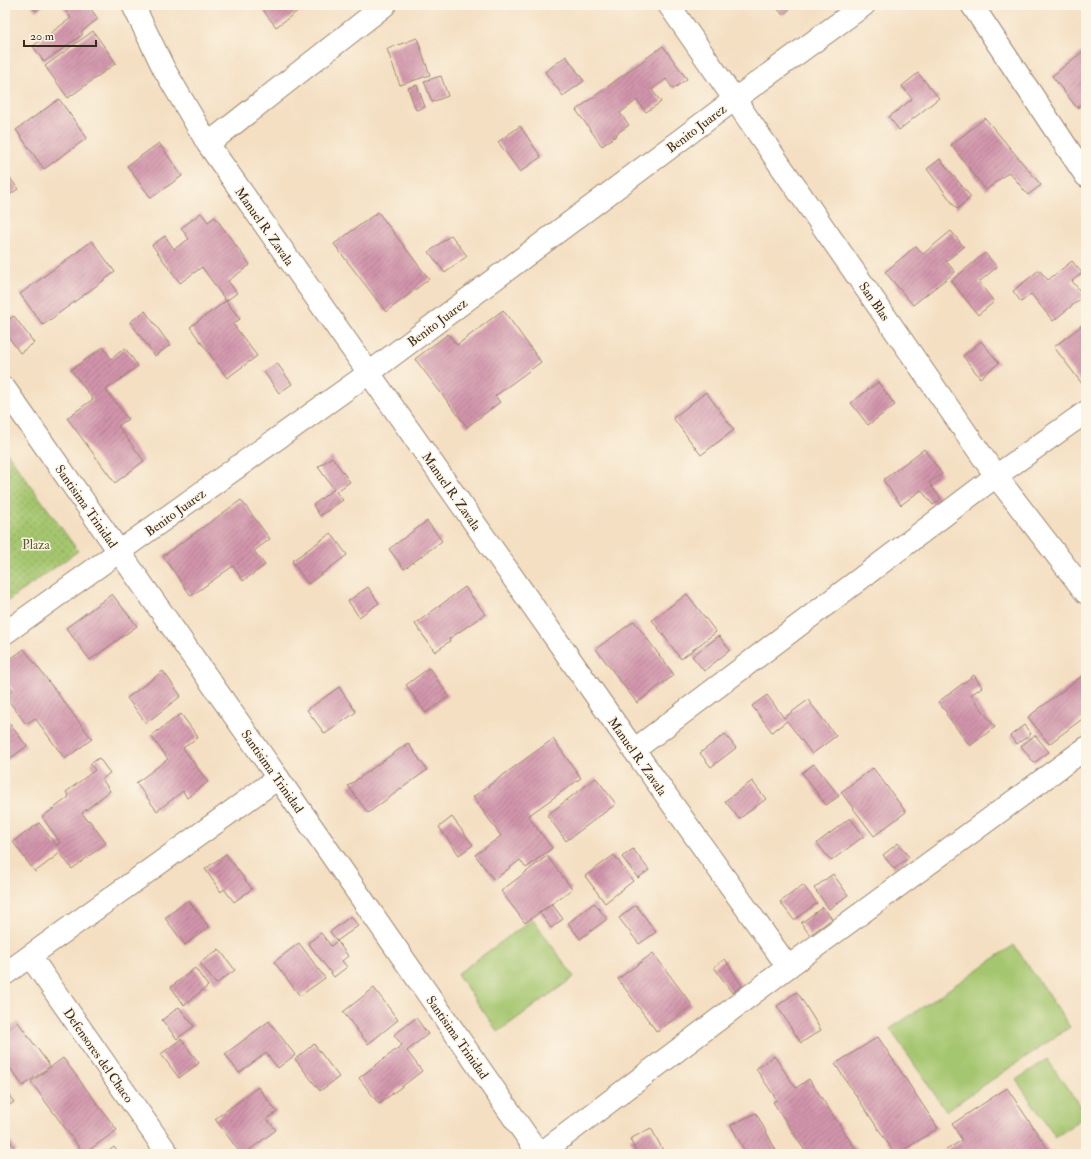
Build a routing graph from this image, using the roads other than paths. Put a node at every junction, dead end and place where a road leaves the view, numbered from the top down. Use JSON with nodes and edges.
{"nodes":[{"id":1,"x":133,"y":5,"type":"edge"},
{"id":2,"x":385,"y":5,"type":"edge"},
{"id":3,"x":669,"y":5,"type":"edge"},
{"id":4,"x":864,"y":5,"type":"edge"},
{"id":5,"x":972,"y":5,"type":"edge"},
{"id":6,"x":735,"y":99,"type":"junction"},
{"id":7,"x":208,"y":144,"type":"junction"},
{"id":8,"x":1086,"y":176,"type":"edge"},
{"id":9,"x":369,"y":373,"type":"junction"},
{"id":10,"x":5,"y":389,"type":"edge"},
{"id":11,"x":1086,"y":412,"type":"edge"},
{"id":12,"x":996,"y":476,"type":"junction"},
{"id":13,"x":119,"y":552,"type":"junction"},
{"id":14,"x":1086,"y":593,"type":"edge"},
{"id":15,"x":5,"y":633,"type":"edge"},
{"id":16,"x":1086,"y":748,"type":"edge"},
{"id":17,"x":634,"y":750,"type":"junction"},
{"id":18,"x":278,"y":778,"type":"junction"},
{"id":19,"x":30,"y":956,"type":"junction"},
{"id":20,"x":788,"y":967,"type":"junction"},
{"id":21,"x":5,"y":974,"type":"edge"},
{"id":22,"x":168,"y":1154,"type":"edge"},
{"id":23,"x":540,"y":1154,"type":"edge"}],
"edges":[{"from":1,"to":7,"type":"street","name":"Manuel R. Zavala"},
{"from":2,"to":7,"type":"street"},
{"from":3,"to":6,"type":"street","name":"San Blas"},
{"from":4,"to":6,"type":"street","name":"Benito Juarez"},
{"from":5,"to":8,"type":"street"},
{"from":6,"to":9,"type":"street","name":"Benito Juarez"},
{"from":6,"to":12,"type":"street","name":"San Blas"},
{"from":7,"to":9,"type":"street","name":"Manuel R. Zavala"},
{"from":9,"to":13,"type":"street","name":"Benito Juarez"},
{"from":9,"to":17,"type":"street","name":"Manuel R. Zavala"},
{"from":10,"to":13,"type":"street","name":"Santisima Trinidad"},
{"from":11,"to":12,"type":"street"},
{"from":12,"to":14,"type":"street","name":"San Blas"},
{"from":12,"to":17,"type":"street"},
{"from":13,"to":15,"type":"street","name":"Benito Juarez"},
{"from":13,"to":18,"type":"street","name":"Santisima Trinidad"},
{"from":16,"to":20,"type":"street"},
{"from":17,"to":20,"type":"street","name":"Manuel R. Zavala"},
{"from":18,"to":19,"type":"street"},
{"from":18,"to":23,"type":"street","name":"Santisima Trinidad"},
{"from":19,"to":21,"type":"street"},
{"from":19,"to":22,"type":"street","name":"Defensores del Chaco"},
{"from":20,"to":23,"type":"street"}]}
